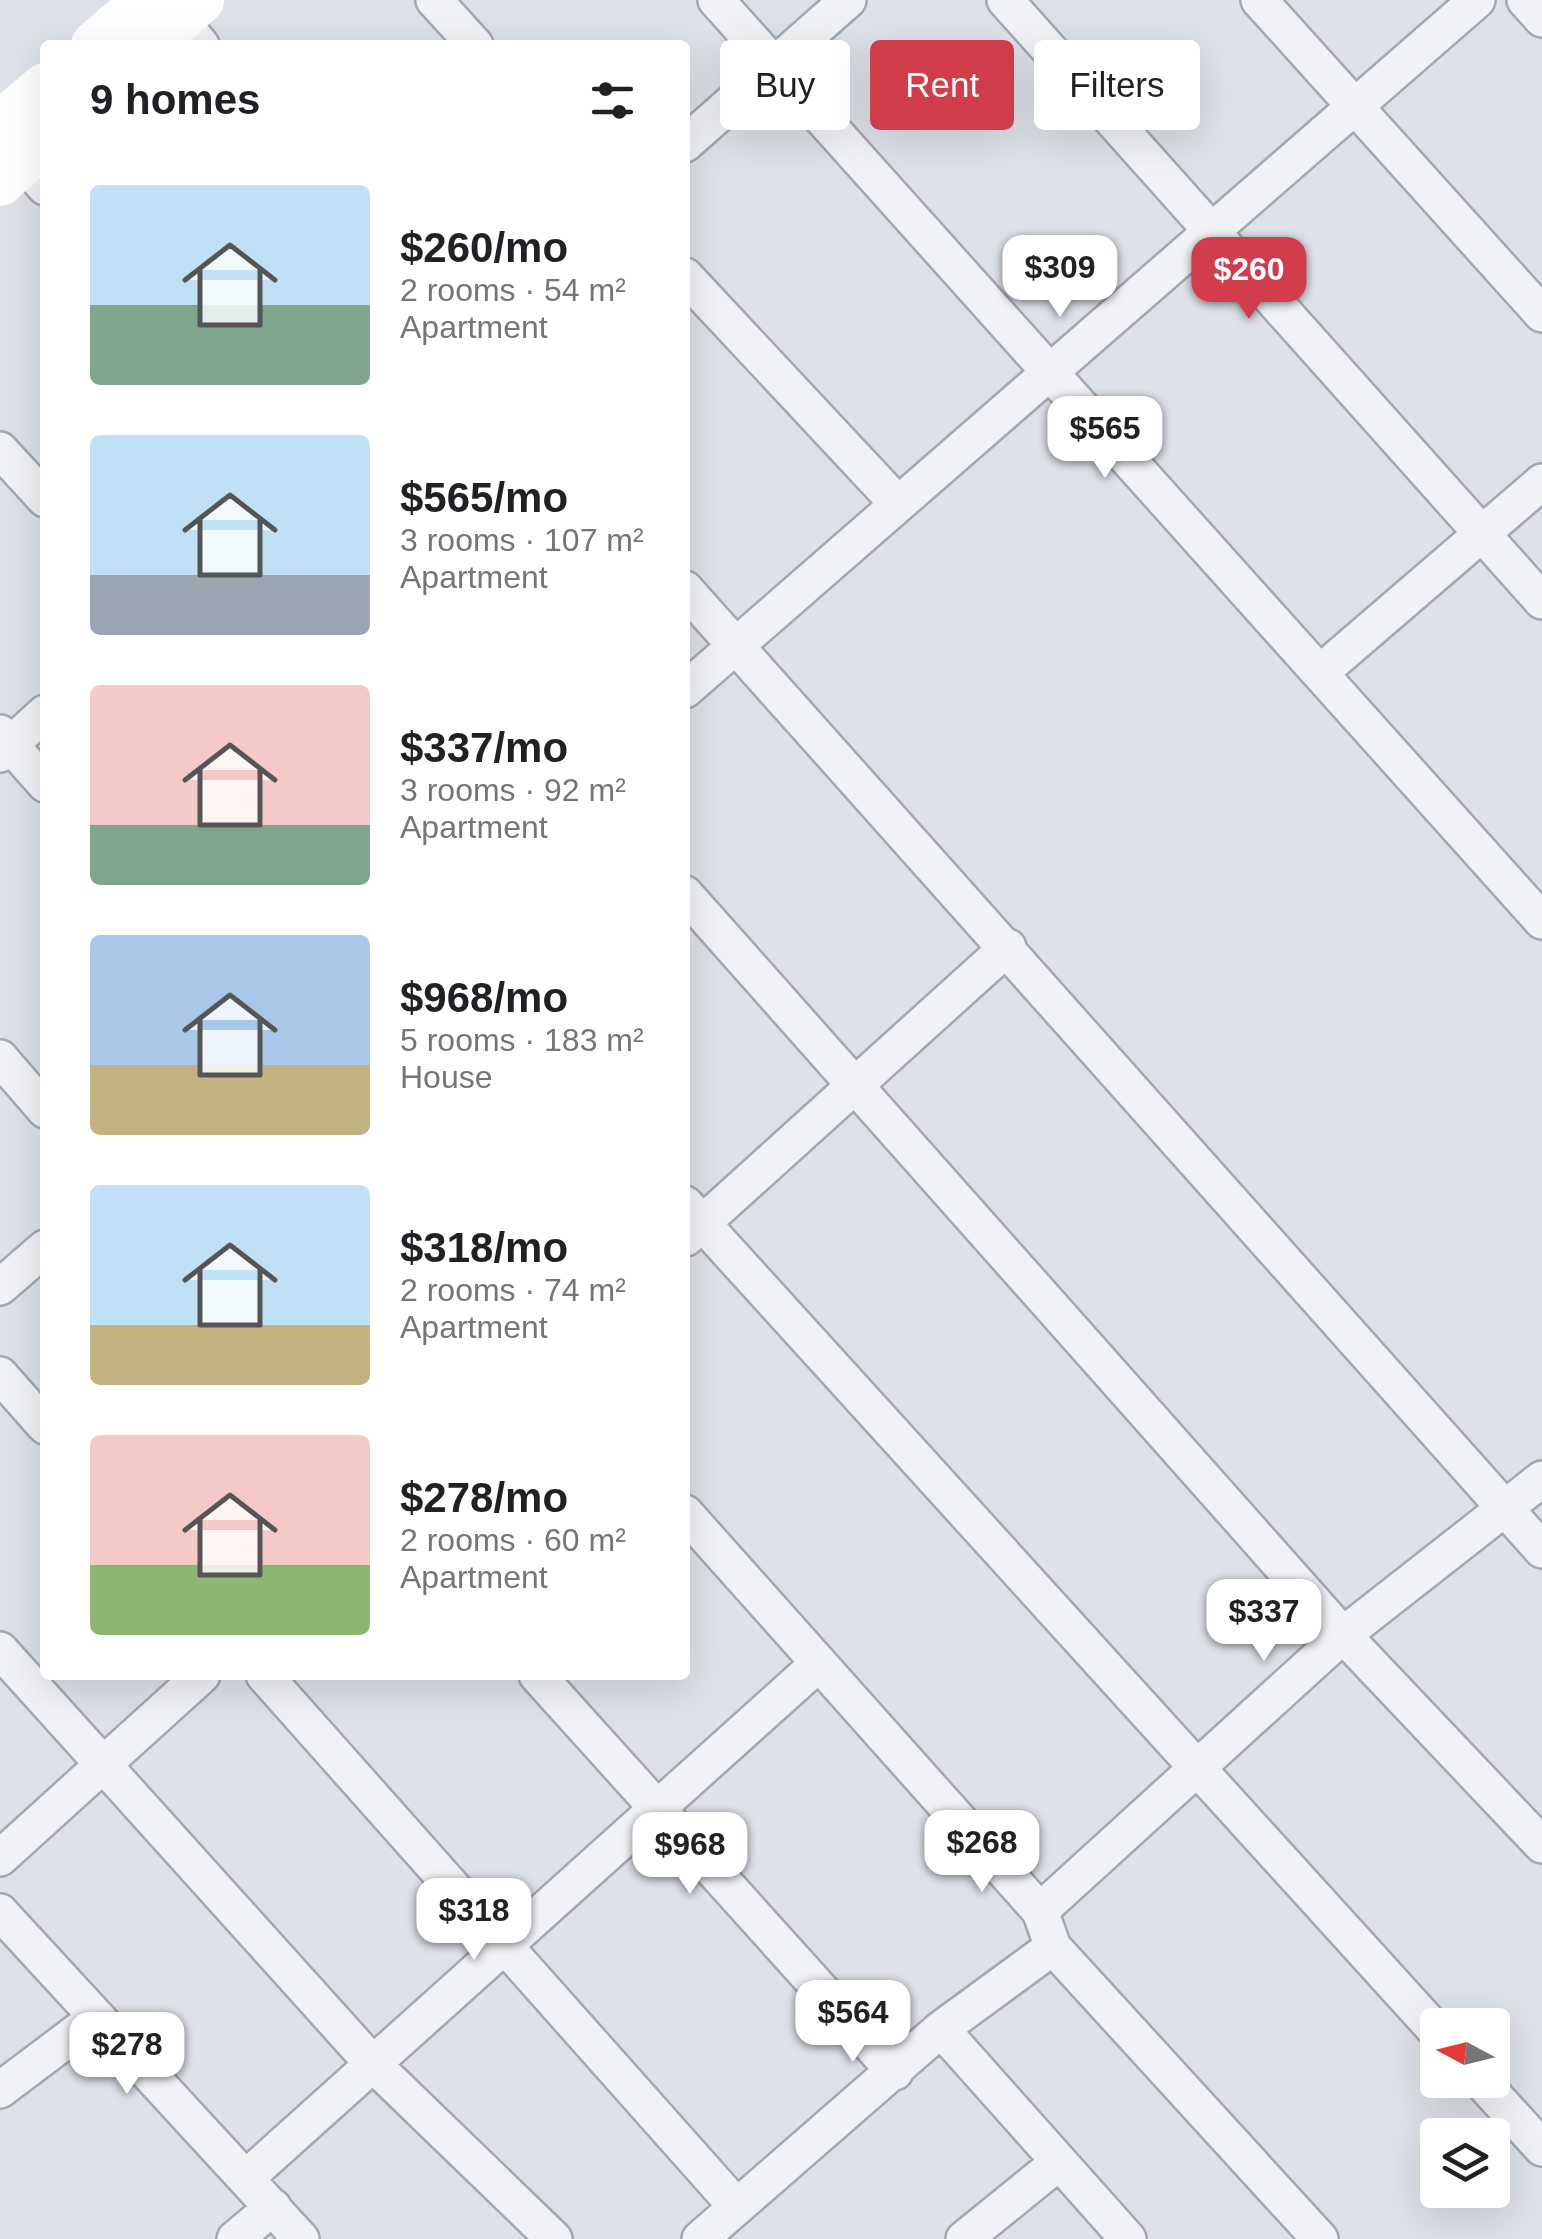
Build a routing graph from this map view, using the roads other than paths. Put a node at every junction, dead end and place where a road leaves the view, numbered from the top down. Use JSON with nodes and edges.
{"nodes":[{"id":1,"x":434,"y":0,"type":"edge"},
{"id":2,"x":716,"y":0,"type":"edge"},
{"id":3,"x":848,"y":0,"type":"edge"},
{"id":4,"x":1005,"y":0,"type":"edge"},
{"id":5,"x":1259,"y":0,"type":"edge"},
{"id":6,"x":1478,"y":0,"type":"edge"},
{"id":7,"x":1525,"y":0,"type":"edge"},
{"id":8,"x":1542,"y":19,"type":"edge"},
{"id":9,"x":470,"y":40,"type":"edge"},
{"id":10,"x":752,"y":40,"type":"edge"},
{"id":11,"x":802,"y":40,"type":"edge"},
{"id":12,"x":40,"y":103,"type":"edge"},
{"id":13,"x":1355,"y":106,"type":"junction"},
{"id":14,"x":720,"y":113,"type":"edge"},
{"id":15,"x":832,"y":130,"type":"edge"},
{"id":16,"x":690,"y":140,"type":"edge"},
{"id":17,"x":22,"y":159,"type":"edge"},
{"id":18,"x":1212,"y":231,"type":"junction"},
{"id":19,"x":690,"y":281,"type":"edge"},
{"id":20,"x":1542,"y":314,"type":"edge"},
{"id":21,"x":1050,"y":372,"type":"junction"},
{"id":22,"x":0,"y":450,"type":"edge"},
{"id":23,"x":1542,"y":482,"type":"edge"},
{"id":24,"x":40,"y":494,"type":"edge"},
{"id":25,"x":898,"y":504,"type":"junction"},
{"id":26,"x":1483,"y":533,"type":"junction"},
{"id":27,"x":690,"y":595,"type":"edge"},
{"id":28,"x":1542,"y":601,"type":"edge"},
{"id":29,"x":736,"y":646,"type":"junction"},
{"id":30,"x":1321,"y":672,"type":"junction"},
{"id":31,"x":690,"y":686,"type":"edge"},
{"id":32,"x":40,"y":718,"type":"edge"},
{"id":33,"x":4,"y":744,"type":"edge"},
{"id":34,"x":40,"y":779,"type":"edge"},
{"id":35,"x":690,"y":899,"type":"edge"},
{"id":36,"x":1542,"y":920,"type":"edge"},
{"id":37,"x":1008,"y":947,"type":"junction"},
{"id":38,"x":0,"y":1058,"type":"edge"},
{"id":39,"x":857,"y":1083,"type":"junction"},
{"id":40,"x":40,"y":1104,"type":"edge"},
{"id":41,"x":691,"y":1222,"type":"edge"},
{"id":42,"x":40,"y":1252,"type":"edge"},
{"id":43,"x":0,"y":1286,"type":"edge"},
{"id":44,"x":0,"y":1375,"type":"edge"},
{"id":45,"x":40,"y":1420,"type":"edge"},
{"id":46,"x":1542,"y":1478,"type":"edge"},
{"id":47,"x":1505,"y":1512,"type":"junction"},
{"id":48,"x":690,"y":1518,"type":"edge"},
{"id":49,"x":1542,"y":1550,"type":"edge"},
{"id":50,"x":1344,"y":1635,"type":"junction"},
{"id":51,"x":0,"y":1650,"type":"edge"},
{"id":52,"x":818,"y":1664,"type":"junction"},
{"id":53,"x":196,"y":1680,"type":"edge"},
{"id":54,"x":268,"y":1680,"type":"edge"},
{"id":55,"x":541,"y":1680,"type":"edge"},
{"id":56,"x":103,"y":1764,"type":"junction"},
{"id":57,"x":1198,"y":1769,"type":"junction"},
{"id":58,"x":655,"y":1810,"type":"junction"},
{"id":59,"x":1542,"y":1846,"type":"edge"},
{"id":60,"x":0,"y":1858,"type":"edge"},
{"id":61,"x":1040,"y":1911,"type":"junction"},
{"id":62,"x":0,"y":1912,"type":"edge"},
{"id":63,"x":502,"y":1947,"type":"junction"},
{"id":64,"x":1052,"y":1947,"type":"junction"},
{"id":65,"x":1420,"y":2013,"type":"edge"},
{"id":66,"x":96,"y":2017,"type":"junction"},
{"id":67,"x":941,"y":2029,"type":"junction"},
{"id":68,"x":373,"y":2064,"type":"junction"},
{"id":69,"x":895,"y":2072,"type":"junction"},
{"id":70,"x":0,"y":2090,"type":"edge"},
{"id":71,"x":1496,"y":2098,"type":"edge"},
{"id":72,"x":1542,"y":2148,"type":"edge"},
{"id":73,"x":1059,"y":2162,"type":"junction"},
{"id":74,"x":246,"y":2178,"type":"junction"},
{"id":75,"x":736,"y":2206,"type":"junction"},
{"id":76,"x":273,"y":2207,"type":"junction"},
{"id":77,"x":1314,"y":2237,"type":"edge"},
{"id":78,"x":235,"y":2239,"type":"edge"},
{"id":79,"x":301,"y":2239,"type":"edge"},
{"id":80,"x":554,"y":2239,"type":"edge"},
{"id":81,"x":700,"y":2239,"type":"edge"},
{"id":82,"x":964,"y":2239,"type":"edge"},
{"id":83,"x":1128,"y":2239,"type":"edge"}],
"edges":[{"from":1,"to":9,"type":"street"},
{"from":2,"to":10,"type":"street"},
{"from":3,"to":11,"type":"street"},
{"from":4,"to":18,"type":"street"},
{"from":5,"to":13,"type":"street"},
{"from":6,"to":13,"type":"street"},
{"from":7,"to":8,"type":"street"},
{"from":12,"to":17,"type":"main road"},
{"from":13,"to":18,"type":"street"},
{"from":13,"to":20,"type":"street"},
{"from":14,"to":16,"type":"street"},
{"from":15,"to":21,"type":"street"},
{"from":18,"to":21,"type":"street"},
{"from":18,"to":26,"type":"street"},
{"from":19,"to":25,"type":"street"},
{"from":21,"to":25,"type":"street"},
{"from":21,"to":30,"type":"street"},
{"from":22,"to":24,"type":"street"},
{"from":23,"to":26,"type":"street"},
{"from":25,"to":29,"type":"street"},
{"from":26,"to":28,"type":"street"},
{"from":26,"to":30,"type":"street"},
{"from":27,"to":29,"type":"street"},
{"from":29,"to":31,"type":"street"},
{"from":29,"to":37,"type":"street"},
{"from":30,"to":36,"type":"street"},
{"from":32,"to":33,"type":"street"},
{"from":33,"to":34,"type":"street"},
{"from":35,"to":39,"type":"street"},
{"from":37,"to":39,"type":"street"},
{"from":37,"to":47,"type":"street"},
{"from":38,"to":40,"type":"street"},
{"from":39,"to":41,"type":"street"},
{"from":39,"to":50,"type":"street"},
{"from":41,"to":57,"type":"street"},
{"from":42,"to":43,"type":"street"},
{"from":44,"to":45,"type":"street"},
{"from":46,"to":47,"type":"street"},
{"from":47,"to":49,"type":"street"},
{"from":47,"to":50,"type":"street"},
{"from":48,"to":52,"type":"street"},
{"from":50,"to":57,"type":"street"},
{"from":50,"to":59,"type":"street"},
{"from":51,"to":56,"type":"street"},
{"from":52,"to":58,"type":"street"},
{"from":52,"to":61,"type":"street"},
{"from":53,"to":56,"type":"street"},
{"from":54,"to":63,"type":"street"},
{"from":55,"to":58,"type":"street"},
{"from":56,"to":60,"type":"street"},
{"from":56,"to":68,"type":"street"},
{"from":57,"to":61,"type":"street"},
{"from":57,"to":65,"type":"street"},
{"from":58,"to":63,"type":"street"},
{"from":58,"to":69,"type":"street"},
{"from":61,"to":64,"type":"street"},
{"from":62,"to":66,"type":"street"},
{"from":63,"to":68,"type":"street"},
{"from":63,"to":75,"type":"street"},
{"from":64,"to":67,"type":"street"},
{"from":64,"to":77,"type":"street"},
{"from":66,"to":70,"type":"street"},
{"from":66,"to":74,"type":"street"},
{"from":67,"to":69,"type":"street"},
{"from":67,"to":73,"type":"street"},
{"from":68,"to":74,"type":"street"},
{"from":68,"to":80,"type":"street"},
{"from":69,"to":75,"type":"street"},
{"from":71,"to":72,"type":"street"},
{"from":73,"to":82,"type":"street"},
{"from":73,"to":83,"type":"street"},
{"from":74,"to":76,"type":"street"},
{"from":75,"to":81,"type":"street"},
{"from":76,"to":78,"type":"street"},
{"from":76,"to":79,"type":"street"}]}
